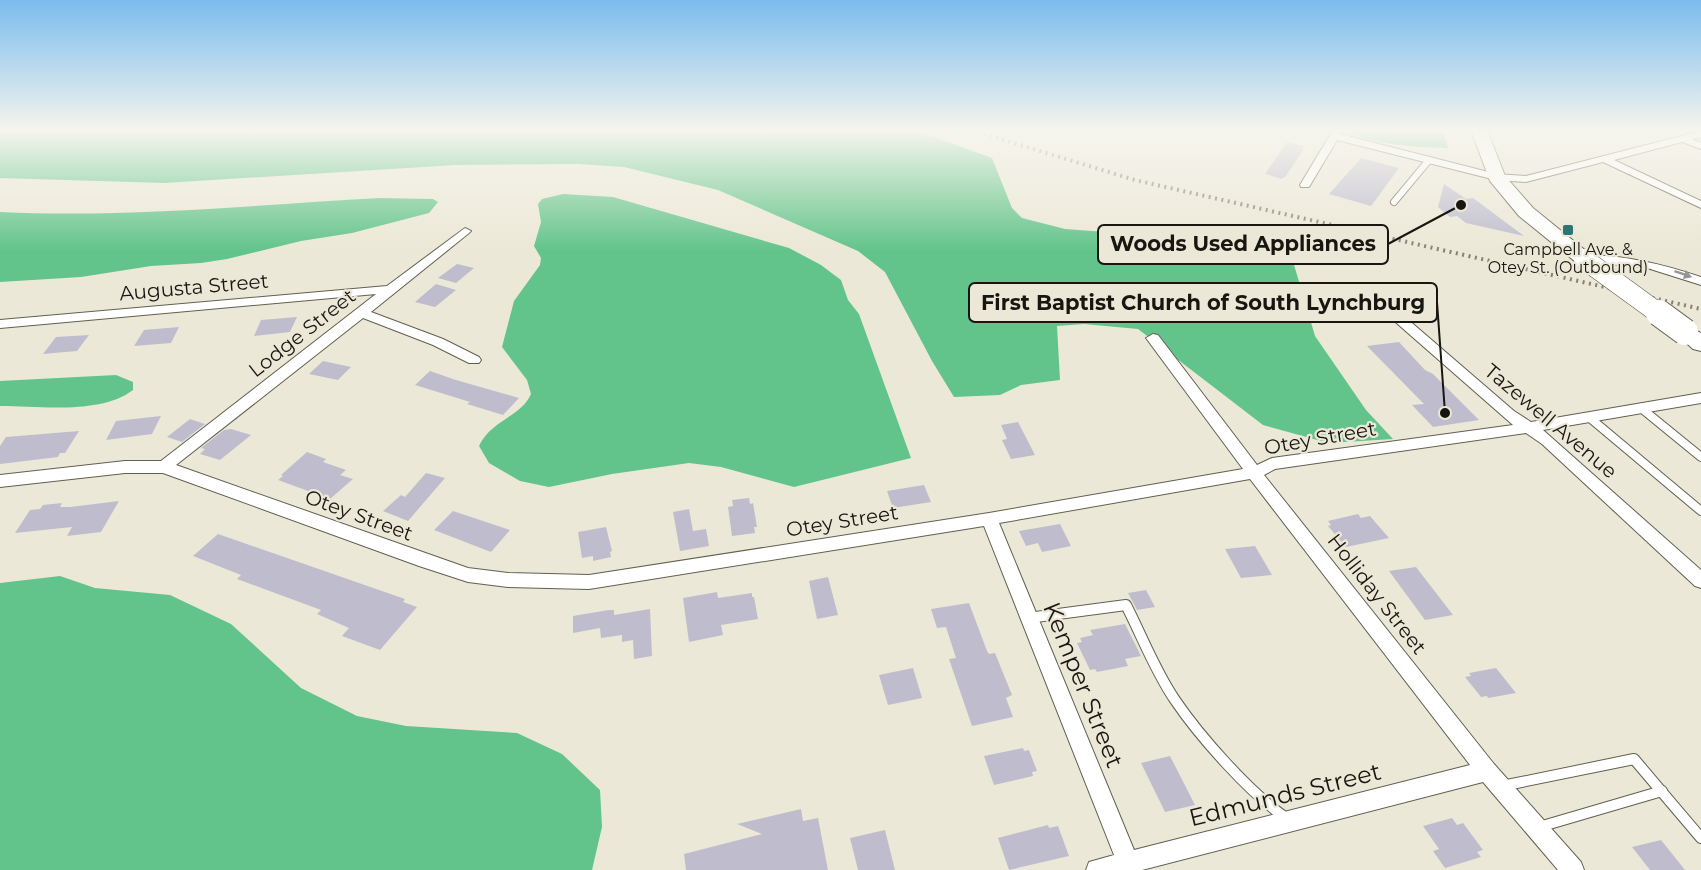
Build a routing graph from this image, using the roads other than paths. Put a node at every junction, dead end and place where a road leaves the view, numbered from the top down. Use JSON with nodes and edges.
{"nodes":[{"id":1,"x":1314,"y":171,"type":"edge"},
{"id":2,"x":1420,"y":171,"type":"edge"},
{"id":3,"x":1471,"y":171,"type":"edge"},
{"id":4,"x":1494,"y":171,"type":"edge"},
{"id":5,"x":1561,"y":171,"type":"edge"},
{"id":6,"x":1628,"y":171,"type":"edge"},
{"id":7,"x":1496,"y":177,"type":"junction"},
{"id":8,"x":1305,"y":185,"type":"dead end"},
{"id":9,"x":1394,"y":202,"type":"dead end"},
{"id":10,"x":1701,"y":205,"type":"edge"},
{"id":11,"x":465,"y":231,"type":"dead end"},
{"id":12,"x":1584,"y":259,"type":"junction"},
{"id":13,"x":1701,"y":280,"type":"edge"},
{"id":14,"x":391,"y":289,"type":"junction"},
{"id":15,"x":1372,"y":295,"type":"dead end"},
{"id":16,"x":360,"y":312,"type":"junction"},
{"id":17,"x":0,"y":324,"type":"edge"},
{"id":18,"x":1153,"y":338,"type":"dead end"},
{"id":19,"x":1693,"y":338,"type":"edge"},
{"id":20,"x":474,"y":360,"type":"dead end"},
{"id":21,"x":1701,"y":398,"type":"edge"},
{"id":22,"x":1641,"y":408,"type":"junction"},
{"id":23,"x":1590,"y":418,"type":"junction"},
{"id":24,"x":1528,"y":428,"type":"junction"},
{"id":25,"x":1701,"y":457,"type":"edge"},
{"id":26,"x":164,"y":467,"type":"junction"},
{"id":27,"x":1254,"y":473,"type":"junction"},
{"id":28,"x":0,"y":481,"type":"edge"},
{"id":29,"x":1701,"y":511,"type":"edge"},
{"id":30,"x":988,"y":519,"type":"junction"},
{"id":31,"x":1701,"y":581,"type":"edge"},
{"id":32,"x":1027,"y":618,"type":"junction"},
{"id":33,"x":1494,"y":779,"type":"junction"},
{"id":34,"x":1662,"y":791,"type":"junction"},
{"id":35,"x":1292,"y":822,"type":"junction"},
{"id":36,"x":1537,"y":828,"type":"junction"},
{"id":37,"x":1701,"y":838,"type":"edge"},
{"id":38,"x":1130,"y":867,"type":"edge"},
{"id":39,"x":1097,"y":870,"type":"edge"},
{"id":40,"x":1573,"y":870,"type":"edge"}],
"edges":[{"from":1,"to":8,"type":"street"},
{"from":2,"to":9,"type":"lane"},
{"from":3,"to":7,"type":"street"},
{"from":4,"to":7,"type":"main road"},
{"from":5,"to":7,"type":"street"},
{"from":6,"to":10,"type":"street"},
{"from":7,"to":12,"type":"main road"},
{"from":11,"to":14,"type":"street","name":"Lodge Street"},
{"from":12,"to":13,"type":"street","one_way":true},
{"from":12,"to":19,"type":"main road","bridge":true},
{"from":14,"to":16,"type":"street","name":"Lodge Street"},
{"from":14,"to":17,"type":"street","name":"Augusta Street"},
{"from":15,"to":24,"type":"street","name":"Tazewell Avenue"},
{"from":16,"to":20,"type":"street"},
{"from":16,"to":26,"type":"street","name":"Lodge Street"},
{"from":18,"to":27,"type":"street","name":"Holliday Street"},
{"from":21,"to":22,"type":"street","name":"Otey Street"},
{"from":22,"to":23,"type":"street","name":"Otey Street"},
{"from":22,"to":25,"type":"lane"},
{"from":23,"to":24,"type":"street","name":"Otey Street"},
{"from":23,"to":29,"type":"lane"},
{"from":24,"to":27,"type":"street","name":"Otey Street"},
{"from":24,"to":31,"type":"street","name":"Tazewell Avenue"},
{"from":26,"to":28,"type":"street","name":"Otey Street"},
{"from":26,"to":30,"type":"street","name":"Otey Street"},
{"from":27,"to":30,"type":"street","name":"Otey Street"},
{"from":27,"to":33,"type":"street","name":"Holliday Street"},
{"from":30,"to":32,"type":"street","name":"Kemper Street"},
{"from":32,"to":35,"type":"lane"},
{"from":32,"to":38,"type":"street","name":"Kemper Street"},
{"from":33,"to":34,"type":"lane"},
{"from":33,"to":35,"type":"street","name":"Edmunds Street"},
{"from":33,"to":36,"type":"street","name":"Holliday Street"},
{"from":34,"to":36,"type":"lane"},
{"from":34,"to":37,"type":"lane"},
{"from":35,"to":38,"type":"street","name":"Edmunds Street"},
{"from":36,"to":40,"type":"street","name":"Holliday Street"},
{"from":38,"to":39,"type":"street","name":"Edmunds Street"}]}
